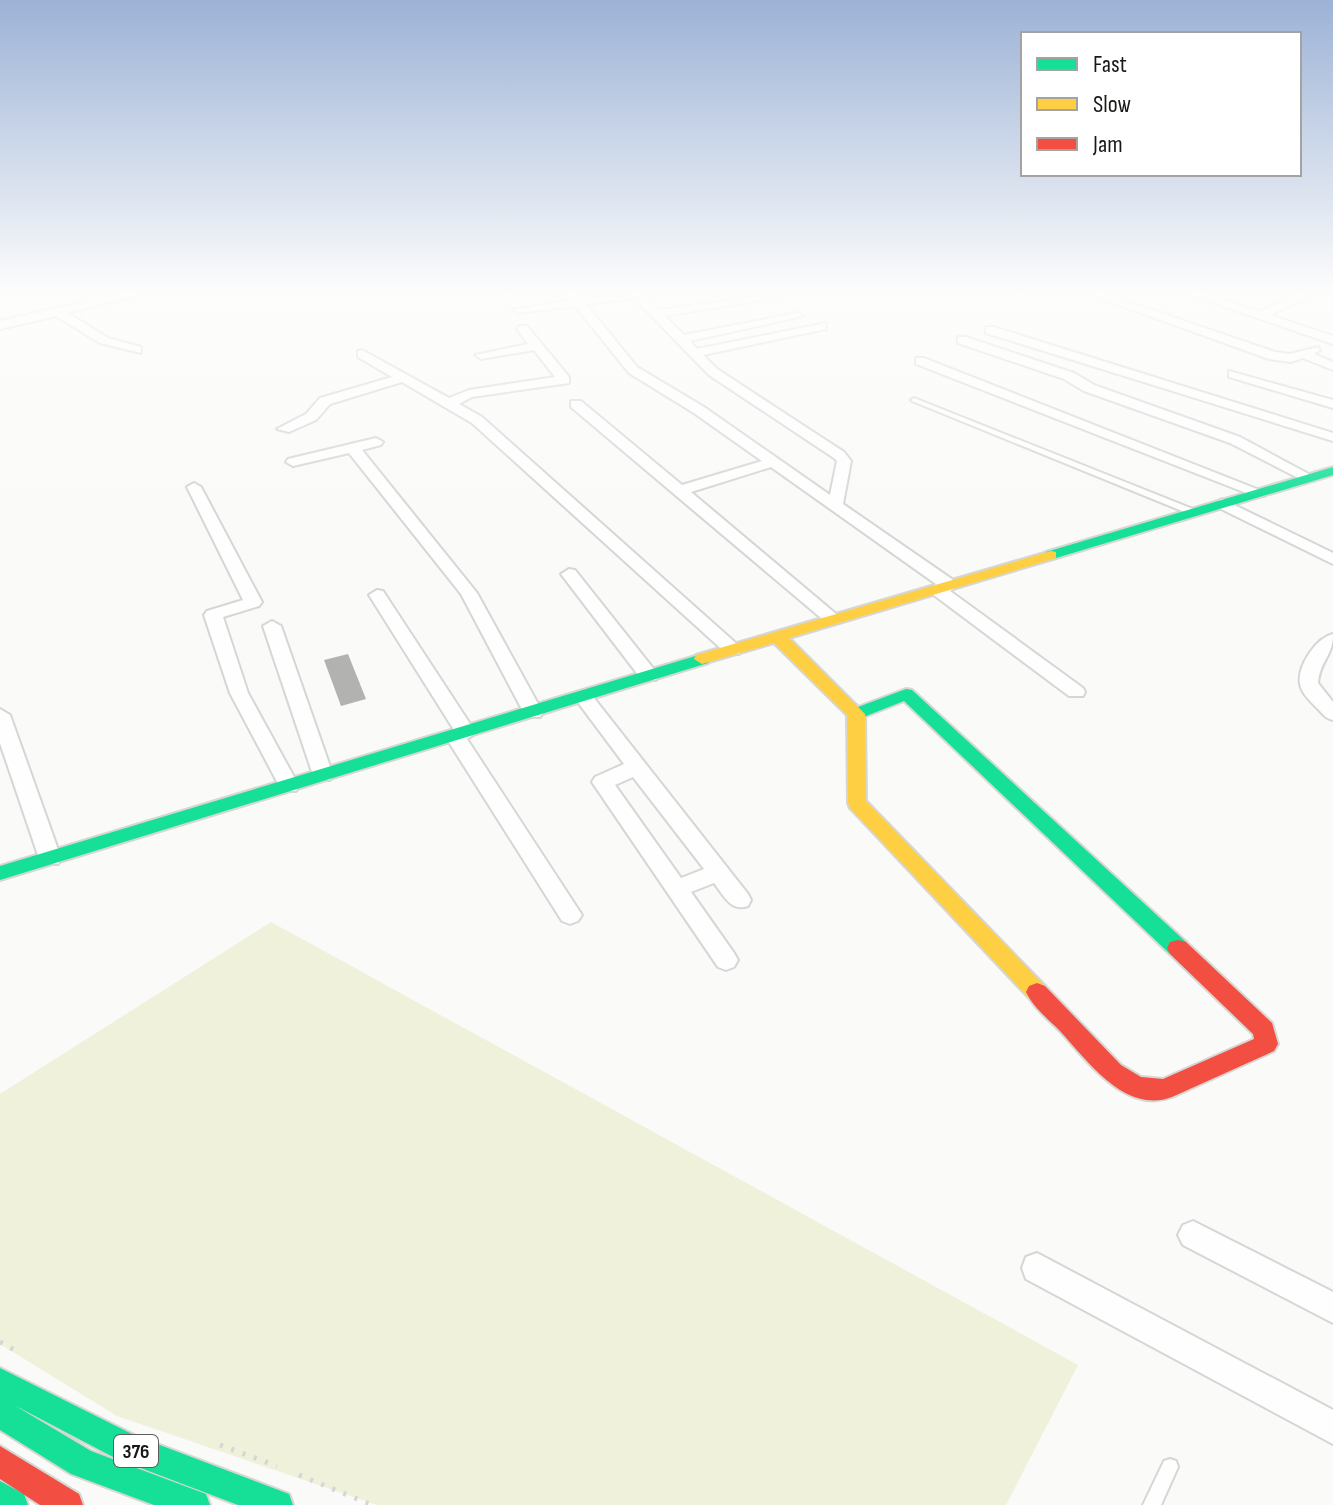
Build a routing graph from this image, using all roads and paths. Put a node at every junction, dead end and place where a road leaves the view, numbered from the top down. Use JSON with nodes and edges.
{"nodes":[{"id":1,"x":377,"y":363,"type":"edge"},
{"id":2,"x":551,"y":363,"type":"edge"},
{"id":3,"x":627,"y":363,"type":"edge"},
{"id":4,"x":705,"y":363,"type":"edge"},
{"id":5,"x":926,"y":363,"type":"edge"},
{"id":6,"x":1031,"y":363,"type":"edge"},
{"id":7,"x":1097,"y":363,"type":"edge"},
{"id":8,"x":1234,"y":374,"type":"dead end"},
{"id":9,"x":402,"y":378,"type":"junction"},
{"id":10,"x":914,"y":400,"type":"dead end"},
{"id":11,"x":448,"y":404,"type":"junction"},
{"id":12,"x":576,"y":404,"type":"dead end"},
{"id":13,"x":1333,"y":404,"type":"edge"},
{"id":14,"x":284,"y":429,"type":"dead end"},
{"id":15,"x":1333,"y":437,"type":"edge"},
{"id":16,"x":376,"y":442,"type":"dead end"},
{"id":17,"x":353,"y":448,"type":"junction"},
{"id":18,"x":293,"y":462,"type":"dead end"},
{"id":19,"x":772,"y":462,"type":"junction"},
{"id":20,"x":1333,"y":471,"type":"edge"},
{"id":21,"x":1309,"y":478,"type":"junction"},
{"id":22,"x":194,"y":487,"type":"dead end"},
{"id":23,"x":679,"y":491,"type":"junction"},
{"id":24,"x":1259,"y":493,"type":"junction"},
{"id":25,"x":1222,"y":504,"type":"junction"},
{"id":26,"x":835,"y":507,"type":"junction"},
{"id":27,"x":1195,"y":513,"type":"junction"},
{"id":28,"x":1333,"y":559,"type":"edge"},
{"id":29,"x":569,"y":574,"type":"dead end"},
{"id":30,"x":943,"y":588,"type":"junction"},
{"id":31,"x":377,"y":595,"type":"dead end"},
{"id":32,"x":833,"y":619,"type":"junction"},
{"id":33,"x":272,"y":626,"type":"dead end"},
{"id":34,"x":777,"y":636,"type":"junction"},
{"id":35,"x":1333,"y":639,"type":"edge"},
{"id":36,"x":733,"y":650,"type":"junction"},
{"id":37,"x":649,"y":676,"type":"junction"},
{"id":38,"x":1076,"y":692,"type":"dead end"},
{"id":39,"x":583,"y":697,"type":"junction"},
{"id":40,"x":533,"y":713,"type":"junction"},
{"id":41,"x":856,"y":714,"type":"junction"},
{"id":42,"x":1333,"y":714,"type":"edge"},
{"id":43,"x":0,"y":715,"type":"edge"},
{"id":44,"x":460,"y":734,"type":"junction"},
{"id":45,"x":637,"y":767,"type":"junction"},
{"id":46,"x":323,"y":775,"type":"junction"},
{"id":47,"x":289,"y":786,"type":"junction"},
{"id":48,"x":50,"y":858,"type":"junction"},
{"id":49,"x":719,"y":872,"type":"junction"},
{"id":50,"x":0,"y":873,"type":"edge"},
{"id":51,"x":677,"y":889,"type":"junction"},
{"id":52,"x":740,"y":900,"type":"dead end"},
{"id":53,"x":570,"y":915,"type":"dead end"},
{"id":54,"x":726,"y":960,"type":"dead end"},
{"id":55,"x":1193,"y":1235,"type":"dead end"},
{"id":56,"x":1037,"y":1268,"type":"dead end"},
{"id":57,"x":1333,"y":1308,"type":"edge"},
{"id":58,"x":0,"y":1342,"type":"edge"},
{"id":59,"x":26,"y":1357,"type":"dead end"},
{"id":60,"x":0,"y":1382,"type":"edge"},
{"id":61,"x":0,"y":1413,"type":"edge"},
{"id":62,"x":1333,"y":1428,"type":"edge"},
{"id":63,"x":206,"y":1439,"type":"dead end"},
{"id":64,"x":0,"y":1461,"type":"edge"},
{"id":65,"x":1170,"y":1467,"type":"dead end"},
{"id":66,"x":0,"y":1496,"type":"edge"},
{"id":67,"x":61,"y":1502,"type":"edge"},
{"id":68,"x":13,"y":1505,"type":"edge"},
{"id":69,"x":195,"y":1505,"type":"edge"},
{"id":70,"x":278,"y":1505,"type":"edge"},
{"id":71,"x":372,"y":1505,"type":"edge"},
{"id":72,"x":1152,"y":1505,"type":"edge"}],
"edges":[{"from":1,"to":9,"type":"street"},
{"from":2,"to":11,"type":"street"},
{"from":3,"to":19,"type":"street"},
{"from":4,"to":26,"type":"street"},
{"from":5,"to":24,"type":"street"},
{"from":6,"to":21,"type":"street"},
{"from":7,"to":15,"type":"street"},
{"from":8,"to":13,"type":"street"},
{"from":9,"to":11,"type":"street"},
{"from":9,"to":14,"type":"street"},
{"from":10,"to":27,"type":"lane"},
{"from":11,"to":36,"type":"street"},
{"from":12,"to":23,"type":"street"},
{"from":16,"to":17,"type":"street"},
{"from":17,"to":18,"type":"street"},
{"from":17,"to":40,"type":"street"},
{"from":19,"to":23,"type":"street"},
{"from":19,"to":26,"type":"street"},
{"from":20,"to":21,"type":"street"},
{"from":21,"to":24,"type":"street"},
{"from":22,"to":47,"type":"street"},
{"from":23,"to":32,"type":"street"},
{"from":24,"to":25,"type":"street"},
{"from":25,"to":27,"type":"street"},
{"from":25,"to":28,"type":"street"},
{"from":26,"to":30,"type":"street"},
{"from":27,"to":30,"type":"street"},
{"from":29,"to":37,"type":"street"},
{"from":30,"to":32,"type":"street"},
{"from":30,"to":38,"type":"street"},
{"from":31,"to":44,"type":"street"},
{"from":32,"to":34,"type":"street"},
{"from":33,"to":46,"type":"street"},
{"from":34,"to":36,"type":"street"},
{"from":34,"to":41,"type":"street"},
{"from":35,"to":42,"type":"street"},
{"from":36,"to":37,"type":"street"},
{"from":37,"to":39,"type":"street"},
{"from":39,"to":40,"type":"street"},
{"from":39,"to":45,"type":"street"},
{"from":40,"to":44,"type":"street"},
{"from":41,"to":41,"type":"street"},
{"from":43,"to":48,"type":"street"},
{"from":44,"to":46,"type":"street"},
{"from":44,"to":53,"type":"street"},
{"from":45,"to":49,"type":"street"},
{"from":45,"to":51,"type":"street"},
{"from":46,"to":47,"type":"street"},
{"from":47,"to":48,"type":"street"},
{"from":48,"to":50,"type":"street"},
{"from":49,"to":51,"type":"street"},
{"from":49,"to":52,"type":"street"},
{"from":51,"to":54,"type":"street"},
{"from":55,"to":57,"type":"street"},
{"from":56,"to":62,"type":"street"},
{"from":58,"to":59,"type":"path"},
{"from":60,"to":70,"type":"street","number":"376"},
{"from":61,"to":69,"type":"street","number":"376"},
{"from":63,"to":71,"type":"path"},
{"from":64,"to":67,"type":"street"},
{"from":65,"to":72,"type":"lane"},
{"from":66,"to":68,"type":"street"}]}
